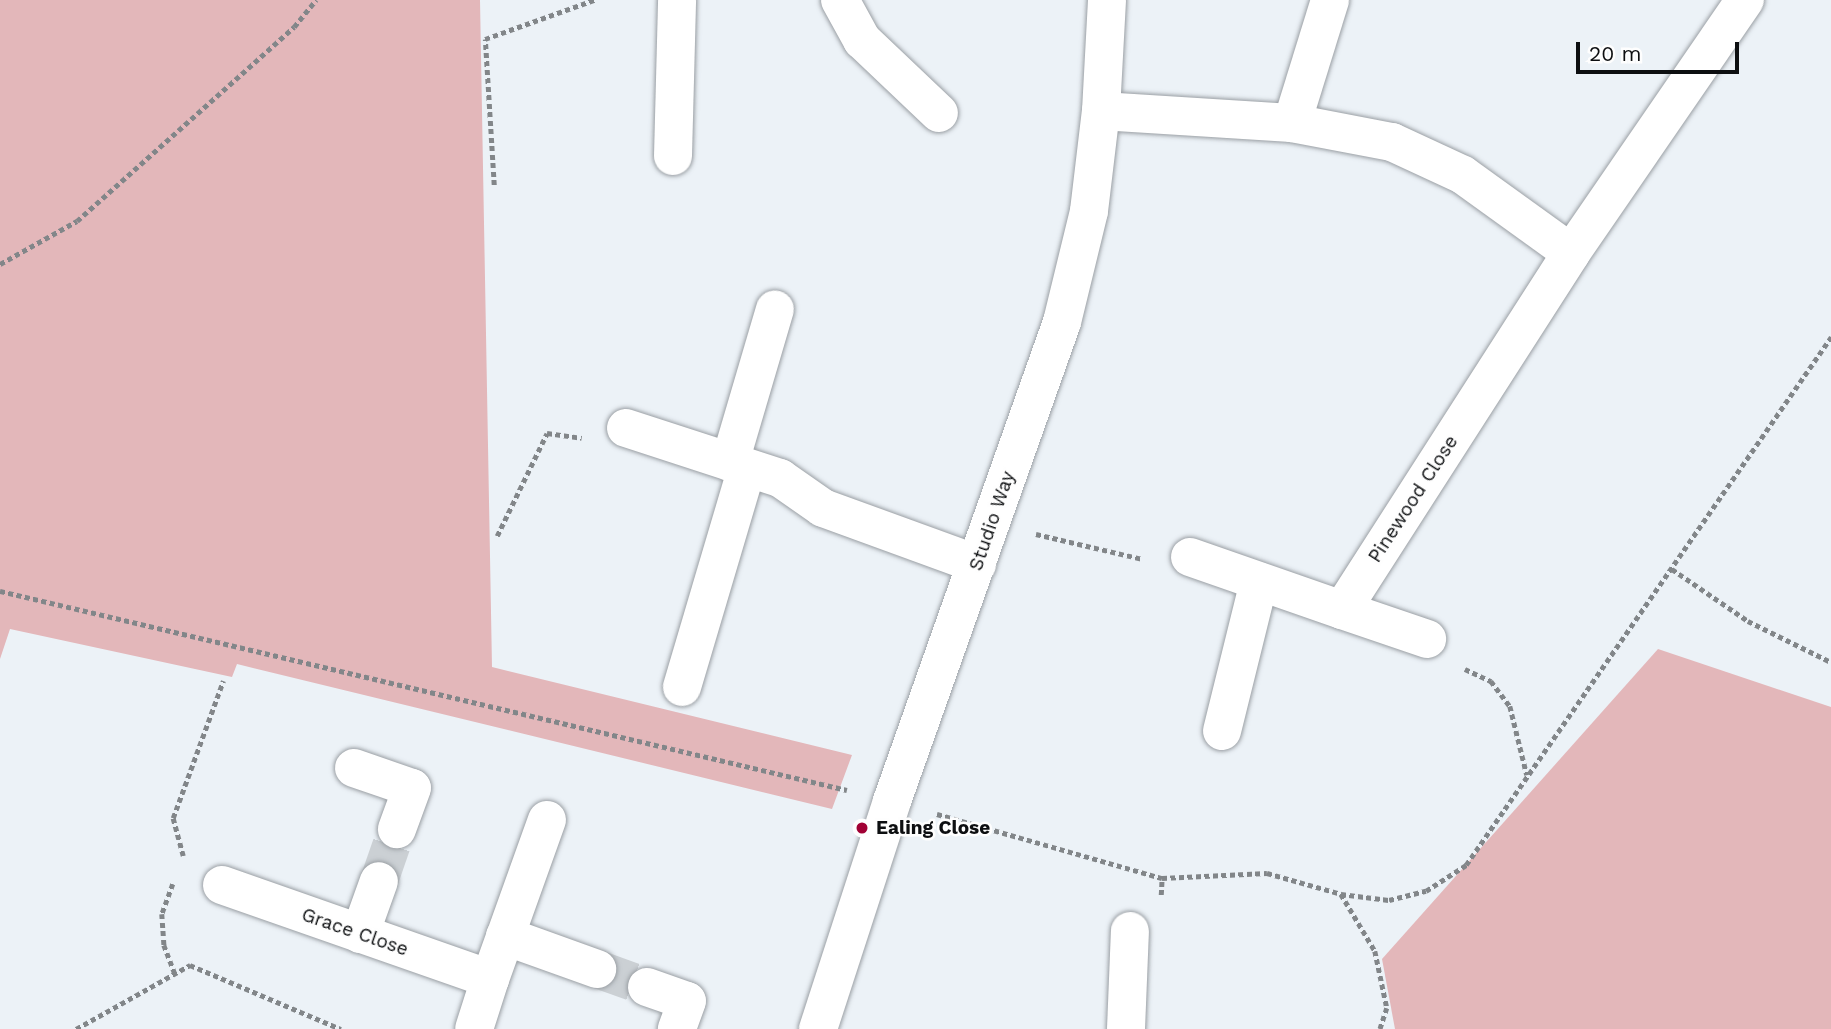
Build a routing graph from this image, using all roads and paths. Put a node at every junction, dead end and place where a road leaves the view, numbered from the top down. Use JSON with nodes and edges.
{"nodes":[{"id":1,"x":316,"y":0,"type":"edge"},
{"id":2,"x":594,"y":0,"type":"edge"},
{"id":3,"x":677,"y":0,"type":"edge"},
{"id":4,"x":840,"y":0,"type":"edge"},
{"id":5,"x":1107,"y":0,"type":"edge"},
{"id":6,"x":1330,"y":0,"type":"edge"},
{"id":7,"x":1745,"y":0,"type":"edge"},
{"id":8,"x":1101,"y":111,"type":"junction"},
{"id":9,"x":939,"y":113,"type":"dead end"},
{"id":10,"x":1292,"y":123,"type":"junction"},
{"id":11,"x":673,"y":156,"type":"dead end"},
{"id":12,"x":494,"y":185,"type":"dead end"},
{"id":13,"x":1571,"y":253,"type":"junction"},
{"id":14,"x":0,"y":264,"type":"edge"},
{"id":15,"x":775,"y":309,"type":"dead end"},
{"id":16,"x":1831,"y":337,"type":"edge"},
{"id":17,"x":626,"y":428,"type":"joint"},
{"id":18,"x":739,"y":465,"type":"junction"},
{"id":19,"x":992,"y":523,"type":"junction"},
{"id":20,"x":497,"y":536,"type":"dead end"},
{"id":21,"x":1190,"y":558,"type":"joint"},
{"id":22,"x":977,"y":564,"type":"junction"},
{"id":23,"x":1672,"y":569,"type":"junction"},
{"id":24,"x":1259,"y":581,"type":"junction"},
{"id":25,"x":0,"y":591,"type":"edge"},
{"id":26,"x":1342,"y":610,"type":"junction"},
{"id":27,"x":1427,"y":639,"type":"joint"},
{"id":28,"x":1831,"y":662,"type":"edge"},
{"id":29,"x":223,"y":681,"type":"dead end"},
{"id":30,"x":682,"y":687,"type":"dead end"},
{"id":31,"x":1222,"y":731,"type":"dead end"},
{"id":32,"x":354,"y":768,"type":"dead end"},
{"id":33,"x":1527,"y":776,"type":"junction"},
{"id":34,"x":892,"y":801,"type":"junction"},
{"id":35,"x":547,"y":820,"type":"dead end"},
{"id":36,"x":397,"y":830,"type":"tunnel mouth"},
{"id":37,"x":180,"y":864,"type":"dead end"},
{"id":38,"x":176,"y":877,"type":"dead end"},
{"id":39,"x":379,"y":881,"type":"tunnel mouth"},
{"id":40,"x":222,"y":885,"type":"dead end"},
{"id":41,"x":1341,"y":894,"type":"junction"},
{"id":42,"x":1130,"y":931,"type":"dead end"},
{"id":43,"x":360,"y":934,"type":"junction"},
{"id":44,"x":505,"y":936,"type":"junction"},
{"id":45,"x":597,"y":969,"type":"tunnel mouth"},
{"id":46,"x":175,"y":974,"type":"junction"},
{"id":47,"x":489,"y":979,"type":"junction"},
{"id":48,"x":647,"y":987,"type":"tunnel mouth"},
{"id":49,"x":76,"y":1029,"type":"edge"},
{"id":50,"x":341,"y":1029,"type":"edge"},
{"id":51,"x":474,"y":1029,"type":"edge"},
{"id":52,"x":677,"y":1029,"type":"edge"},
{"id":53,"x":818,"y":1029,"type":"edge"},
{"id":54,"x":1126,"y":1029,"type":"edge"},
{"id":55,"x":1380,"y":1029,"type":"edge"}],
"edges":[{"from":1,"to":14,"type":"path"},
{"from":2,"to":12,"type":"path"},
{"from":3,"to":11,"type":"street"},
{"from":4,"to":9,"type":"street"},
{"from":5,"to":8,"type":"street","name":"Studio Way"},
{"from":6,"to":10,"type":"street"},
{"from":7,"to":13,"type":"street","name":"Pinewood Close"},
{"from":8,"to":10,"type":"street"},
{"from":8,"to":19,"type":"street","name":"Studio Way"},
{"from":10,"to":13,"type":"street"},
{"from":13,"to":26,"type":"street","name":"Pinewood Close"},
{"from":15,"to":18,"type":"street"},
{"from":16,"to":23,"type":"path"},
{"from":17,"to":18,"type":"street"},
{"from":17,"to":20,"type":"path"},
{"from":18,"to":22,"type":"street"},
{"from":18,"to":30,"type":"street"},
{"from":19,"to":21,"type":"path"},
{"from":19,"to":22,"type":"street","name":"Studio Way"},
{"from":21,"to":24,"type":"street"},
{"from":22,"to":34,"type":"street","name":"Studio Way"},
{"from":23,"to":28,"type":"path"},
{"from":23,"to":33,"type":"path"},
{"from":24,"to":26,"type":"street"},
{"from":24,"to":31,"type":"street"},
{"from":25,"to":34,"type":"path"},
{"from":26,"to":27,"type":"street"},
{"from":27,"to":33,"type":"path"},
{"from":29,"to":37,"type":"path"},
{"from":32,"to":36,"type":"street"},
{"from":33,"to":41,"type":"path"},
{"from":34,"to":41,"type":"path"},
{"from":34,"to":53,"type":"street","name":"Studio Way"},
{"from":35,"to":44,"type":"street"},
{"from":38,"to":46,"type":"path"},
{"from":39,"to":43,"type":"street"},
{"from":40,"to":43,"type":"street","name":"Grace Close"},
{"from":41,"to":55,"type":"path"},
{"from":42,"to":54,"type":"street"},
{"from":43,"to":47,"type":"street","name":"Grace Close"},
{"from":44,"to":45,"type":"street"},
{"from":44,"to":47,"type":"street"},
{"from":46,"to":49,"type":"path"},
{"from":46,"to":50,"type":"path"},
{"from":47,"to":51,"type":"street"},
{"from":48,"to":52,"type":"street"}]}
